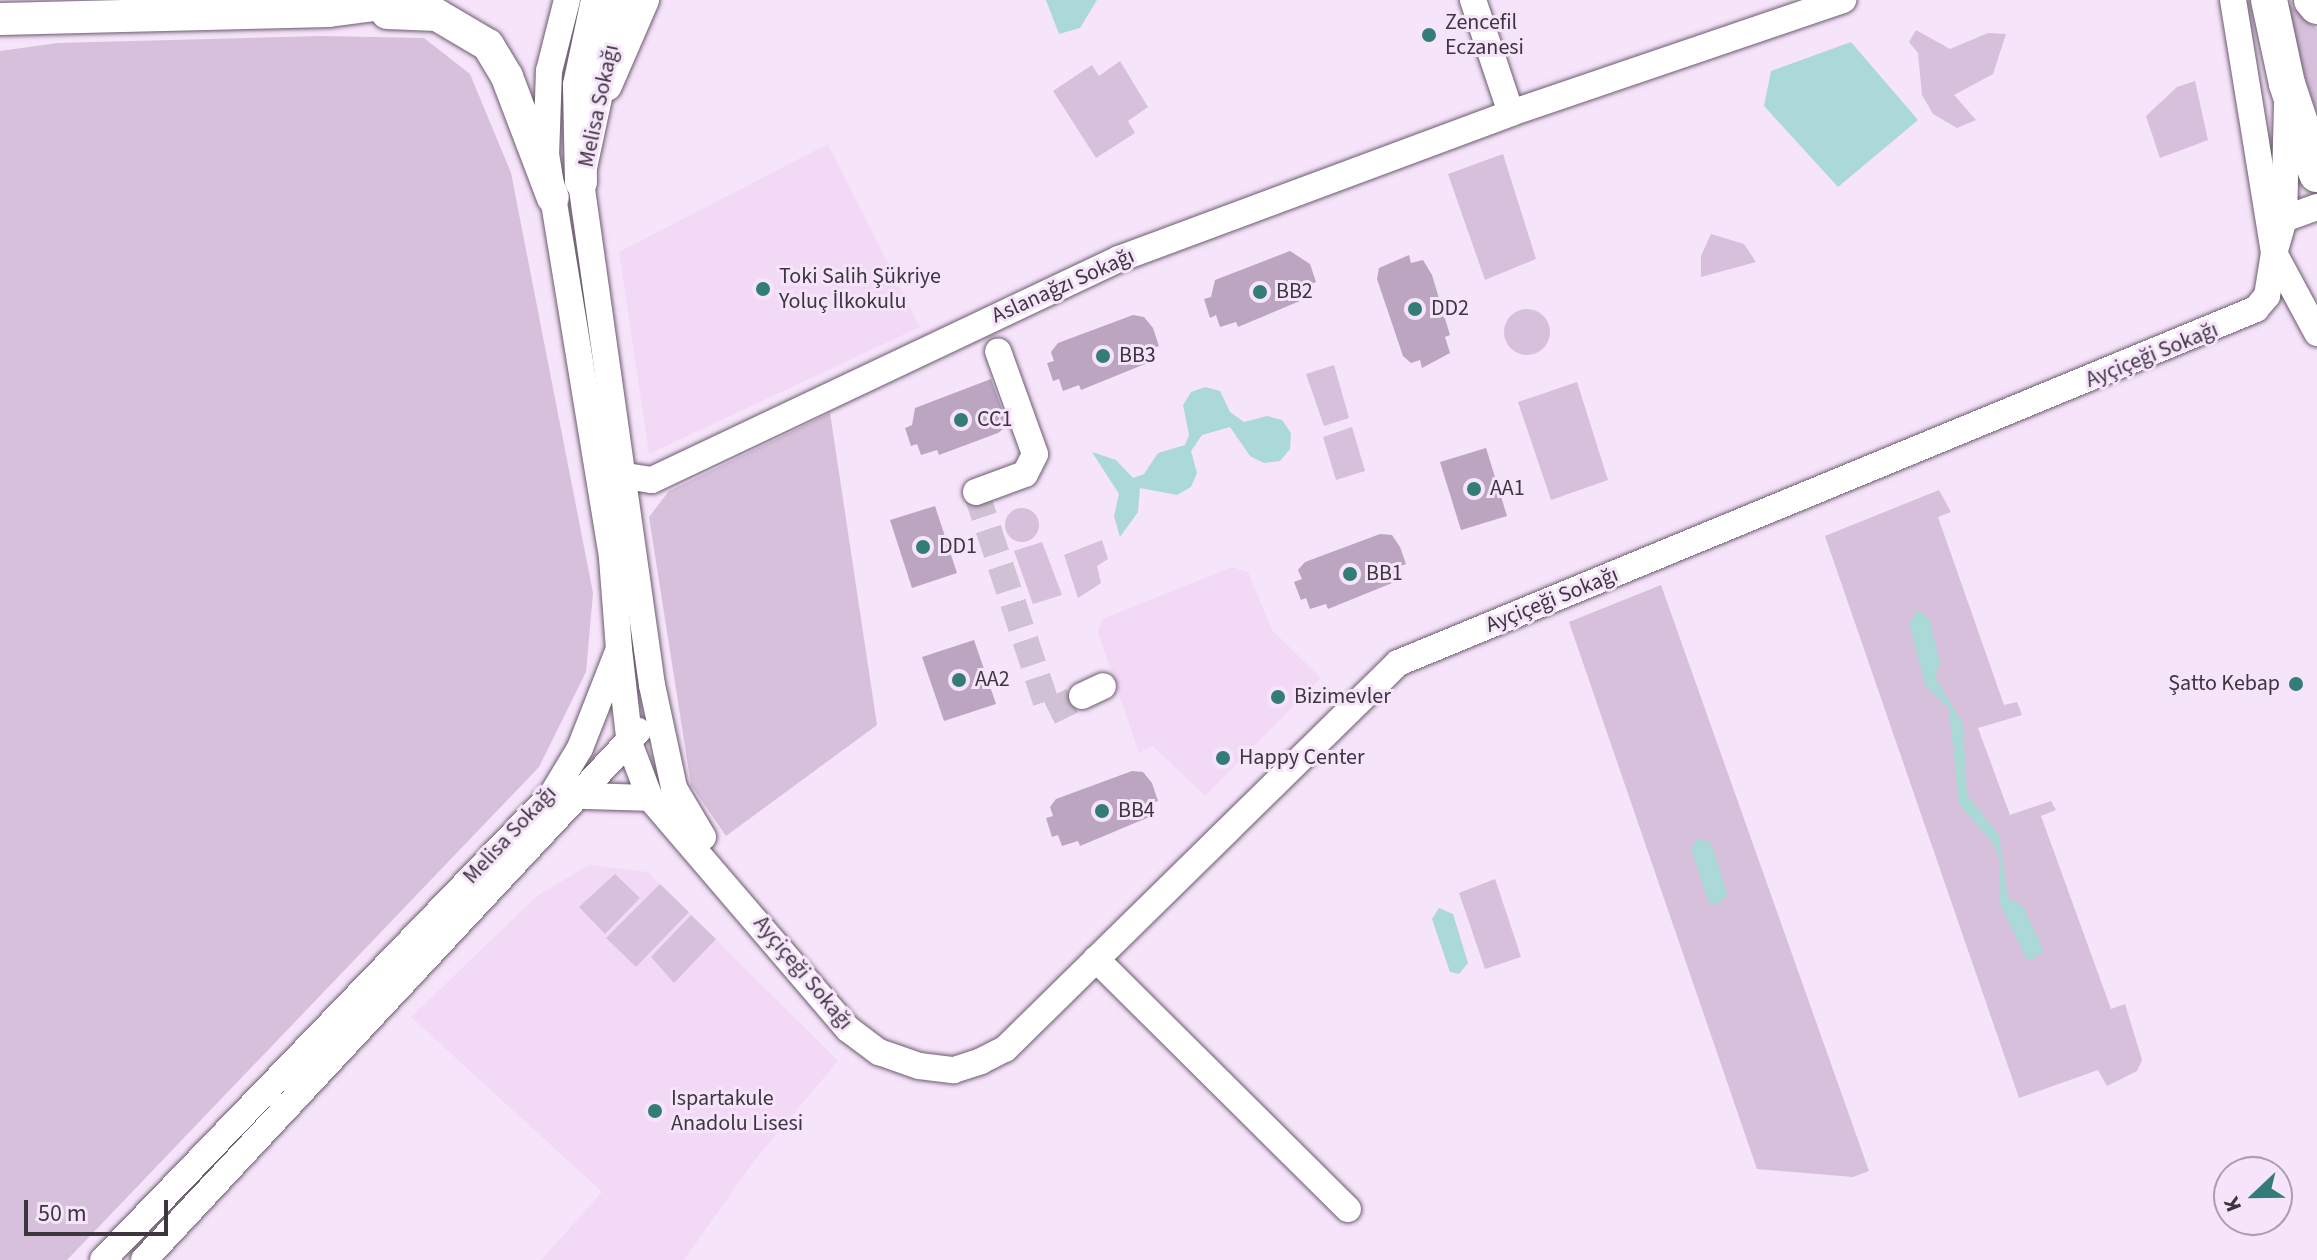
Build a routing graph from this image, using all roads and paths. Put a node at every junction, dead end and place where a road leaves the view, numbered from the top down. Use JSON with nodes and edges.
{"nodes":[{"id":1,"x":413,"y":0,"type":"edge"},
{"id":2,"x":567,"y":0,"type":"edge"},
{"id":3,"x":597,"y":0,"type":"edge"},
{"id":4,"x":620,"y":0,"type":"edge"},
{"id":5,"x":643,"y":0,"type":"edge"},
{"id":6,"x":1473,"y":0,"type":"edge"},
{"id":7,"x":1843,"y":0,"type":"edge"},
{"id":8,"x":2233,"y":0,"type":"edge"},
{"id":9,"x":2269,"y":0,"type":"edge"},
{"id":10,"x":2312,"y":0,"type":"edge"},
{"id":11,"x":2317,"y":6,"type":"edge"},
{"id":12,"x":348,"y":10,"type":"junction"},
{"id":13,"x":0,"y":19,"type":"edge"},
{"id":14,"x":2287,"y":84,"type":"junction"},
{"id":15,"x":606,"y":85,"type":"junction"},
{"id":16,"x":1511,"y":113,"type":"junction"},
{"id":17,"x":2317,"y":174,"type":"edge"},
{"id":18,"x":581,"y":182,"type":"junction"},
{"id":19,"x":553,"y":198,"type":"junction"},
{"id":20,"x":2317,"y":207,"type":"edge"},
{"id":21,"x":2284,"y":219,"type":"junction"},
{"id":22,"x":2274,"y":253,"type":"junction"},
{"id":23,"x":2317,"y":333,"type":"edge"},
{"id":24,"x":998,"y":351,"type":"dead end"},
{"id":25,"x":626,"y":476,"type":"junction"},
{"id":26,"x":976,"y":492,"type":"dead end"},
{"id":27,"x":619,"y":649,"type":"junction"},
{"id":28,"x":652,"y":685,"type":"junction"},
{"id":29,"x":630,"y":745,"type":"junction"},
{"id":30,"x":583,"y":796,"type":"junction"},
{"id":31,"x":650,"y":798,"type":"junction"},
{"id":32,"x":727,"y":882,"type":"junction"},
{"id":33,"x":1096,"y":959,"type":"junction"},
{"id":34,"x":1348,"y":1209,"type":"dead end"},
{"id":35,"x":103,"y":1260,"type":"edge"},
{"id":36,"x":144,"y":1260,"type":"edge"}],
"edges":[{"from":1,"to":12,"type":"main road"},
{"from":2,"to":19,"type":"street","name":"Melisa Sokağı"},
{"from":3,"to":18,"type":"main road"},
{"from":4,"to":15,"type":"street","name":"Melisa Sokağı"},
{"from":5,"to":15,"type":"main road"},
{"from":6,"to":16,"type":"street"},
{"from":7,"to":16,"type":"street"},
{"from":8,"to":22,"type":"street","name":"Ayçiçeği Sokağı"},
{"from":9,"to":14,"type":"highway"},
{"from":10,"to":11,"type":"highway"},
{"from":12,"to":13,"type":"main road"},
{"from":12,"to":19,"type":"main road"},
{"from":14,"to":17,"type":"highway"},
{"from":14,"to":21,"type":"street"},
{"from":15,"to":18,"type":"street","name":"Melisa Sokağı"},
{"from":16,"to":25,"type":"street","name":"Aslanağzı Sokağı"},
{"from":18,"to":25,"type":"street","name":"Melisa Sokağı"},
{"from":19,"to":27,"type":"street","name":"Melisa Sokağı"},
{"from":20,"to":21,"type":"street"},
{"from":21,"to":22,"type":"street"},
{"from":22,"to":23,"type":"street"},
{"from":22,"to":33,"type":"street","name":"Ayçiçeği Sokağı"},
{"from":24,"to":26,"type":"street"},
{"from":25,"to":28,"type":"street","name":"Melisa Sokağı"},
{"from":27,"to":29,"type":"street","name":"Ayçiçeği Sokağı"},
{"from":27,"to":35,"type":"street","name":"Melisa Sokağı"},
{"from":28,"to":29,"type":"street"},
{"from":28,"to":32,"type":"street","name":"Ayçiçeği Sokağı"},
{"from":29,"to":30,"type":"street","name":"Melisa Sokağı"},
{"from":29,"to":31,"type":"street","name":"Ayçiçeği Sokağı"},
{"from":30,"to":31,"type":"street"},
{"from":30,"to":36,"type":"street","name":"Melisa Sokağı"},
{"from":31,"to":32,"type":"street","name":"Ayçiçeği Sokağı"},
{"from":32,"to":33,"type":"street","name":"Ayçiçeği Sokağı"},
{"from":33,"to":34,"type":"street"}]}
